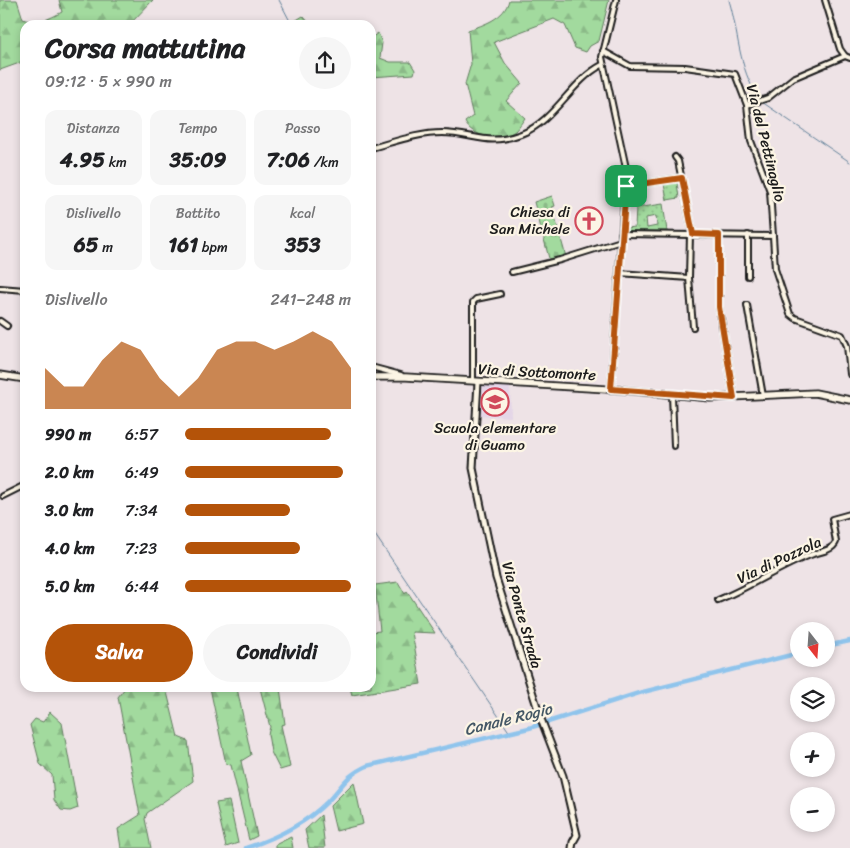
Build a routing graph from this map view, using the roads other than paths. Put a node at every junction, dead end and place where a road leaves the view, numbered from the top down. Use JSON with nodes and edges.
{"nodes":[{"id":1,"x":616,"y":0,"type":"edge"},
{"id":2,"x":825,"y":0,"type":"edge"},
{"id":3,"x":603,"y":51,"type":"junction"},
{"id":4,"x":845,"y":56,"type":"junction"},
{"id":5,"x":850,"y":58,"type":"edge"},
{"id":6,"x":602,"y":65,"type":"junction"},
{"id":7,"x":747,"y":105,"type":"junction"},
{"id":8,"x":376,"y":147,"type":"edge"},
{"id":9,"x":675,"y":156,"type":"dead end"},
{"id":10,"x":682,"y":178,"type":"junction"},
{"id":11,"x":626,"y":186,"type":"junction"},
{"id":12,"x":621,"y":234,"type":"junction"},
{"id":13,"x":691,"y":234,"type":"junction"},
{"id":14,"x":719,"y":235,"type":"junction"},
{"id":15,"x":748,"y":235,"type":"junction"},
{"id":16,"x":773,"y":236,"type":"junction"},
{"id":17,"x":621,"y":241,"type":"junction"},
{"id":18,"x":512,"y":272,"type":"dead end"},
{"id":19,"x":619,"y":273,"type":"junction"},
{"id":20,"x":748,"y":276,"type":"dead end"},
{"id":21,"x":689,"y":278,"type":"junction"},
{"id":22,"x":0,"y":288,"type":"edge"},
{"id":23,"x":20,"y":290,"type":"edge"},
{"id":24,"x":500,"y":294,"type":"dead end"},
{"id":25,"x":746,"y":305,"type":"dead end"},
{"id":26,"x":0,"y":320,"type":"edge"},
{"id":27,"x":7,"y":326,"type":"dead end"},
{"id":28,"x":693,"y":328,"type":"dead end"},
{"id":29,"x":376,"y":368,"type":"edge"},
{"id":30,"x":850,"y":374,"type":"edge"},
{"id":31,"x":0,"y":375,"type":"edge"},
{"id":32,"x":20,"y":377,"type":"edge"},
{"id":33,"x":376,"y":377,"type":"edge"},
{"id":34,"x":406,"y":377,"type":"junction"},
{"id":35,"x":475,"y":382,"type":"junction"},
{"id":36,"x":611,"y":389,"type":"junction"},
{"id":37,"x":672,"y":394,"type":"junction"},
{"id":38,"x":763,"y":396,"type":"junction"},
{"id":39,"x":734,"y":398,"type":"junction"},
{"id":40,"x":850,"y":400,"type":"edge"},
{"id":41,"x":674,"y":446,"type":"dead end"},
{"id":42,"x":20,"y":488,"type":"edge"},
{"id":43,"x":3,"y":496,"type":"dead end"},
{"id":44,"x":850,"y":514,"type":"edge"},
{"id":45,"x":718,"y":600,"type":"dead end"},
{"id":46,"x":572,"y":848,"type":"edge"}],
"edges":[{"from":1,"to":3,"type":"street"},
{"from":2,"to":4,"type":"street"},
{"from":3,"to":6,"type":"street"},
{"from":3,"to":7,"type":"street","name":"Via del Pettinaglio"},
{"from":4,"to":5,"type":"street"},
{"from":4,"to":7,"type":"street"},
{"from":6,"to":8,"type":"street"},
{"from":6,"to":11,"type":"street"},
{"from":7,"to":16,"type":"street","name":"Via del Pettinaglio"},
{"from":9,"to":10,"type":"street"},
{"from":10,"to":11,"type":"street"},
{"from":10,"to":13,"type":"street"},
{"from":11,"to":12,"type":"street"},
{"from":12,"to":13,"type":"street"},
{"from":12,"to":17,"type":"street"},
{"from":13,"to":14,"type":"street"},
{"from":13,"to":21,"type":"street"},
{"from":14,"to":15,"type":"street"},
{"from":14,"to":39,"type":"street"},
{"from":15,"to":16,"type":"street"},
{"from":15,"to":20,"type":"street"},
{"from":16,"to":30,"type":"street","name":"Via del Pettinaglio"},
{"from":17,"to":18,"type":"street"},
{"from":17,"to":19,"type":"street"},
{"from":19,"to":21,"type":"street"},
{"from":19,"to":36,"type":"street"},
{"from":21,"to":28,"type":"street"},
{"from":22,"to":23,"type":"street"},
{"from":24,"to":35,"type":"street"},
{"from":25,"to":38,"type":"street"},
{"from":26,"to":27,"type":"street"},
{"from":29,"to":34,"type":"street"},
{"from":31,"to":32,"type":"main road"},
{"from":33,"to":34,"type":"main road","name":"Via di Sottomonte"},
{"from":34,"to":35,"type":"main road","name":"Via di Sottomonte"},
{"from":35,"to":36,"type":"main road","name":"Via di Sottomonte"},
{"from":35,"to":46,"type":"street","name":"Via Ponte Strada"},
{"from":36,"to":37,"type":"main road","name":"Via di Sottomonte"},
{"from":37,"to":39,"type":"main road","name":"Via di Sottomonte"},
{"from":37,"to":41,"type":"street"},
{"from":38,"to":39,"type":"main road","name":"Via di Sottomonte"},
{"from":38,"to":40,"type":"main road","name":"Via di Sottomonte"},
{"from":42,"to":43,"type":"street"},
{"from":44,"to":45,"type":"street","name":"Via di Pozzola"}]}
